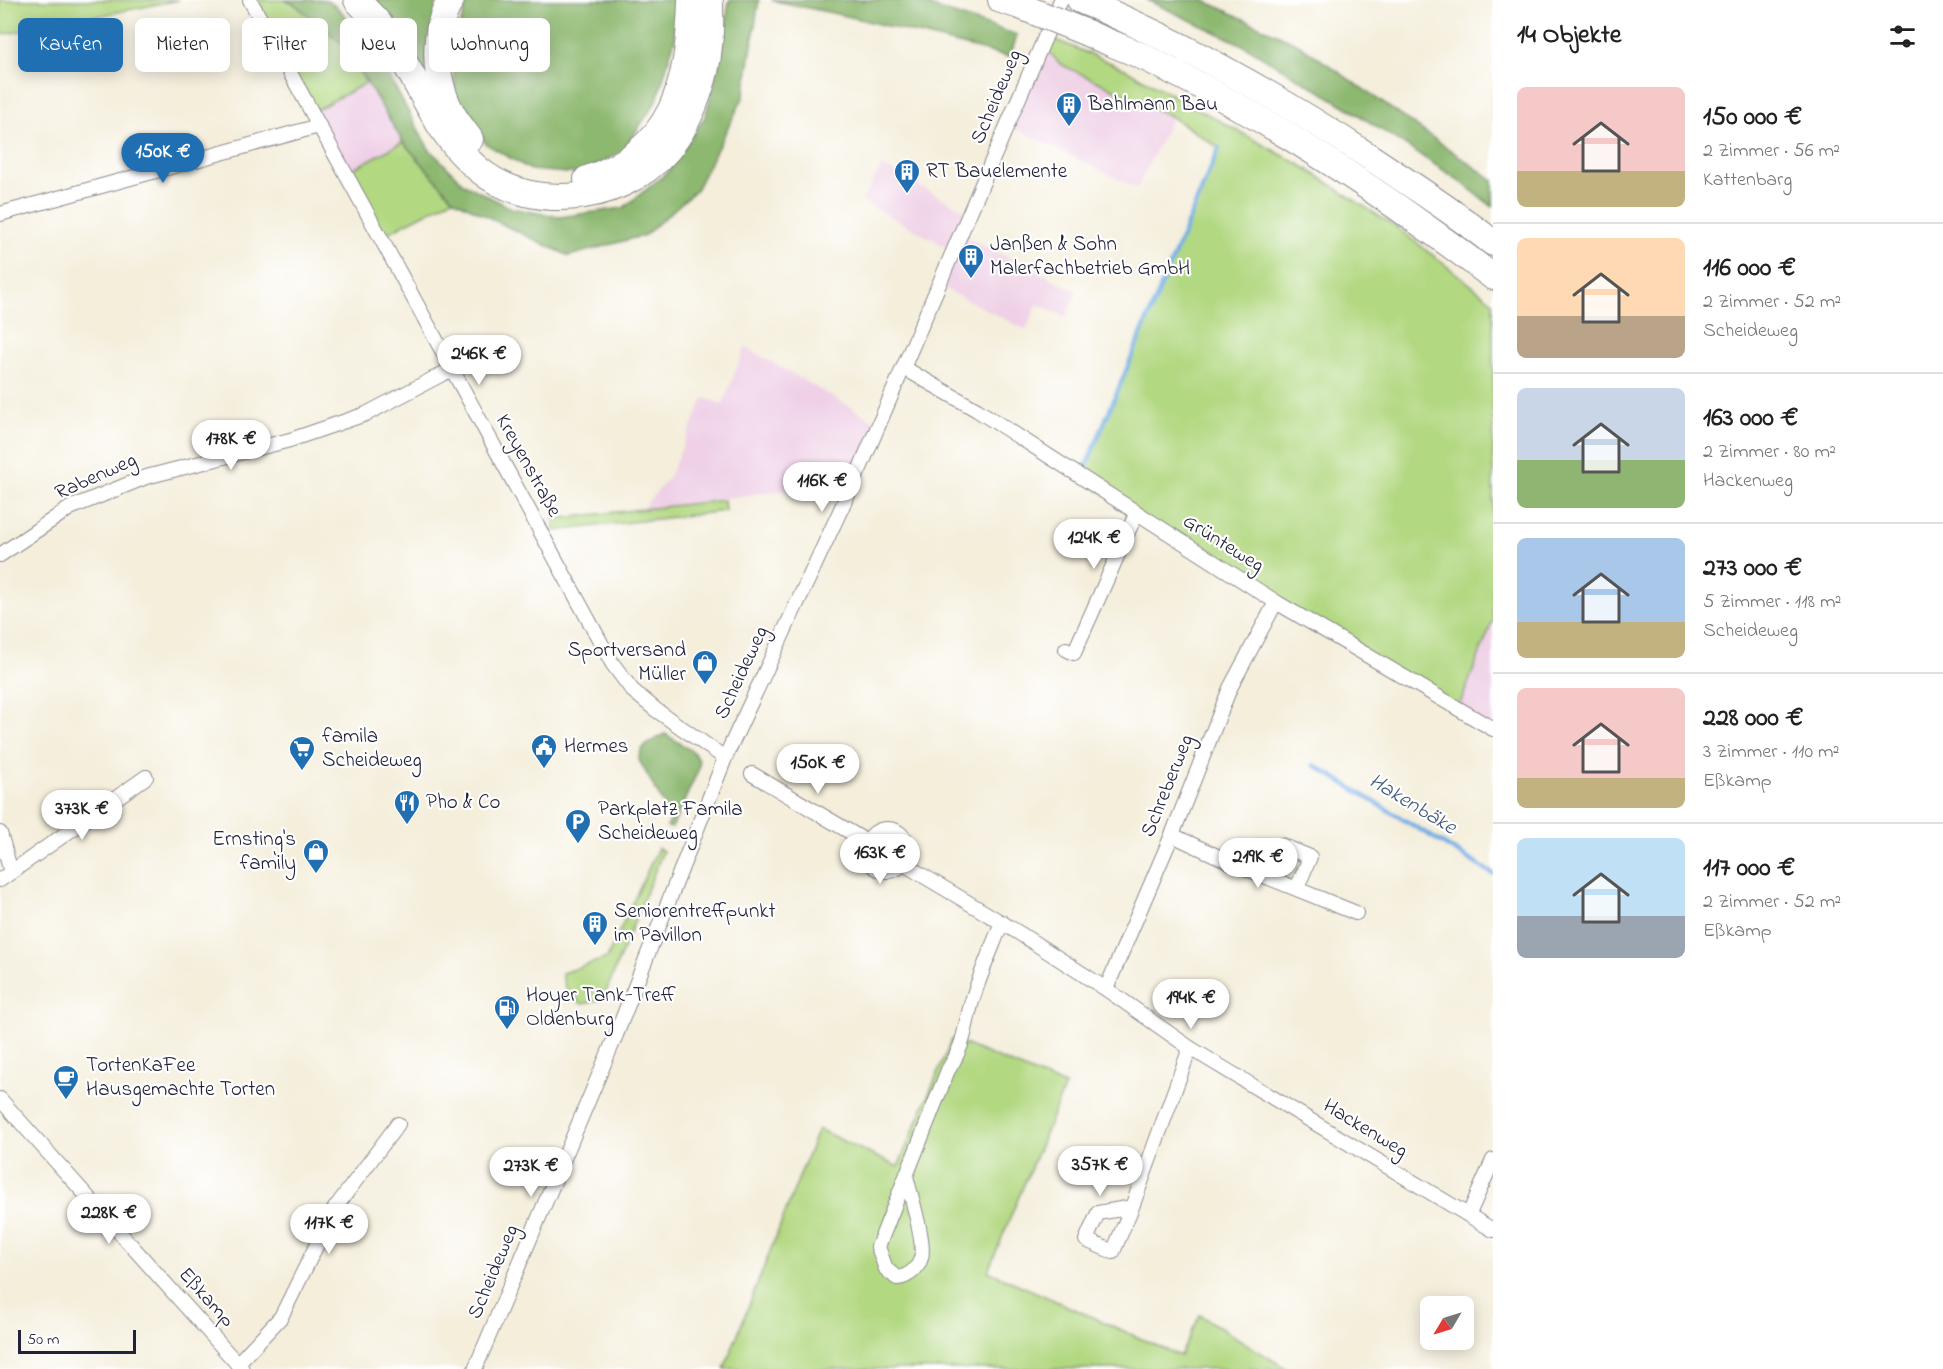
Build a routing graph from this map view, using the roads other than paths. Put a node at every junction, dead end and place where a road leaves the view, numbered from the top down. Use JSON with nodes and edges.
{"nodes":[{"id":1,"x":250,"y":0,"type":"edge"},
{"id":2,"x":357,"y":0,"type":"edge"},
{"id":3,"x":451,"y":0,"type":"edge"},
{"id":4,"x":691,"y":0,"type":"edge"},
{"id":5,"x":710,"y":0,"type":"edge"},
{"id":6,"x":1061,"y":0,"type":"edge"},
{"id":7,"x":1010,"y":3,"type":"edge"},
{"id":8,"x":1097,"y":3,"type":"edge"},
{"id":9,"x":319,"y":126,"type":"junction"},
{"id":10,"x":0,"y":214,"type":"edge"},
{"id":11,"x":1493,"y":243,"type":"edge"},
{"id":12,"x":1493,"y":277,"type":"edge"},
{"id":13,"x":904,"y":368,"type":"junction"},
{"id":14,"x":452,"y":369,"type":"junction"},
{"id":15,"x":1136,"y":513,"type":"junction"},
{"id":16,"x":0,"y":555,"type":"edge"},
{"id":17,"x":1276,"y":602,"type":"junction"},
{"id":18,"x":1075,"y":654,"type":"dead end"},
{"id":19,"x":1493,"y":729,"type":"edge"},
{"id":20,"x":725,"y":758,"type":"junction"},
{"id":21,"x":752,"y":774,"type":"dead end"},
{"id":22,"x":146,"y":777,"type":"dead end"},
{"id":23,"x":0,"y":833,"type":"edge"},
{"id":24,"x":1172,"y":835,"type":"junction"},
{"id":25,"x":867,"y":842,"type":"junction"},
{"id":26,"x":902,"y":863,"type":"junction"},
{"id":27,"x":1245,"y":867,"type":"junction"},
{"id":28,"x":5,"y":876,"type":"edge"},
{"id":29,"x":1297,"y":888,"type":"junction"},
{"id":30,"x":1356,"y":913,"type":"dead end"},
{"id":31,"x":1002,"y":922,"type":"junction"},
{"id":32,"x":1106,"y":989,"type":"junction"},
{"id":33,"x":1190,"y":1048,"type":"junction"},
{"id":34,"x":0,"y":1099,"type":"edge"},
{"id":35,"x":398,"y":1124,"type":"dead end"},
{"id":36,"x":1493,"y":1160,"type":"edge"},
{"id":37,"x":906,"y":1176,"type":"junction"},
{"id":38,"x":1132,"y":1207,"type":"dead end"},
{"id":39,"x":1469,"y":1214,"type":"junction"},
{"id":40,"x":1493,"y":1230,"type":"edge"},
{"id":41,"x":239,"y":1366,"type":"edge"},
{"id":42,"x":475,"y":1369,"type":"edge"}],
"edges":[{"from":1,"to":9,"type":"street","name":"Kreyenstraße"},
{"from":2,"to":5,"type":"highway"},
{"from":3,"to":4,"type":"highway"},
{"from":6,"to":13,"type":"street","name":"Scheideweg"},
{"from":7,"to":12,"type":"highway","bridge":true},
{"from":8,"to":11,"type":"highway"},
{"from":9,"to":10,"type":"street"},
{"from":9,"to":14,"type":"street","name":"Kreyenstraße"},
{"from":13,"to":15,"type":"street","name":"Grünteweg"},
{"from":13,"to":20,"type":"street","name":"Scheideweg"},
{"from":14,"to":16,"type":"street","name":"Rabenweg"},
{"from":14,"to":20,"type":"street","name":"Kreyenstraße"},
{"from":15,"to":17,"type":"street","name":"Grünteweg"},
{"from":15,"to":18,"type":"street"},
{"from":17,"to":19,"type":"street","name":"Grünteweg"},
{"from":17,"to":24,"type":"street","name":"Schreberweg"},
{"from":20,"to":42,"type":"street","name":"Scheideweg"},
{"from":21,"to":25,"type":"street"},
{"from":22,"to":28,"type":"street"},
{"from":23,"to":28,"type":"street"},
{"from":24,"to":27,"type":"street"},
{"from":24,"to":32,"type":"street","name":"Schreberweg"},
{"from":25,"to":26,"type":"street"},
{"from":25,"to":26,"type":"street"},
{"from":26,"to":31,"type":"street","name":"Hackenweg"},
{"from":27,"to":29,"type":"street"},
{"from":27,"to":29,"type":"street"},
{"from":29,"to":30,"type":"street"},
{"from":31,"to":32,"type":"street","name":"Hackenweg"},
{"from":31,"to":37,"type":"street"},
{"from":32,"to":33,"type":"street","name":"Hackenweg"},
{"from":33,"to":38,"type":"street"},
{"from":33,"to":39,"type":"street","name":"Hackenweg"},
{"from":34,"to":41,"type":"street","name":"Eßkamp"},
{"from":35,"to":41,"type":"street","name":"Eßkamp"},
{"from":36,"to":39,"type":"street"},
{"from":37,"to":37,"type":"street"},
{"from":39,"to":40,"type":"street","name":"Hackenweg"}]}
